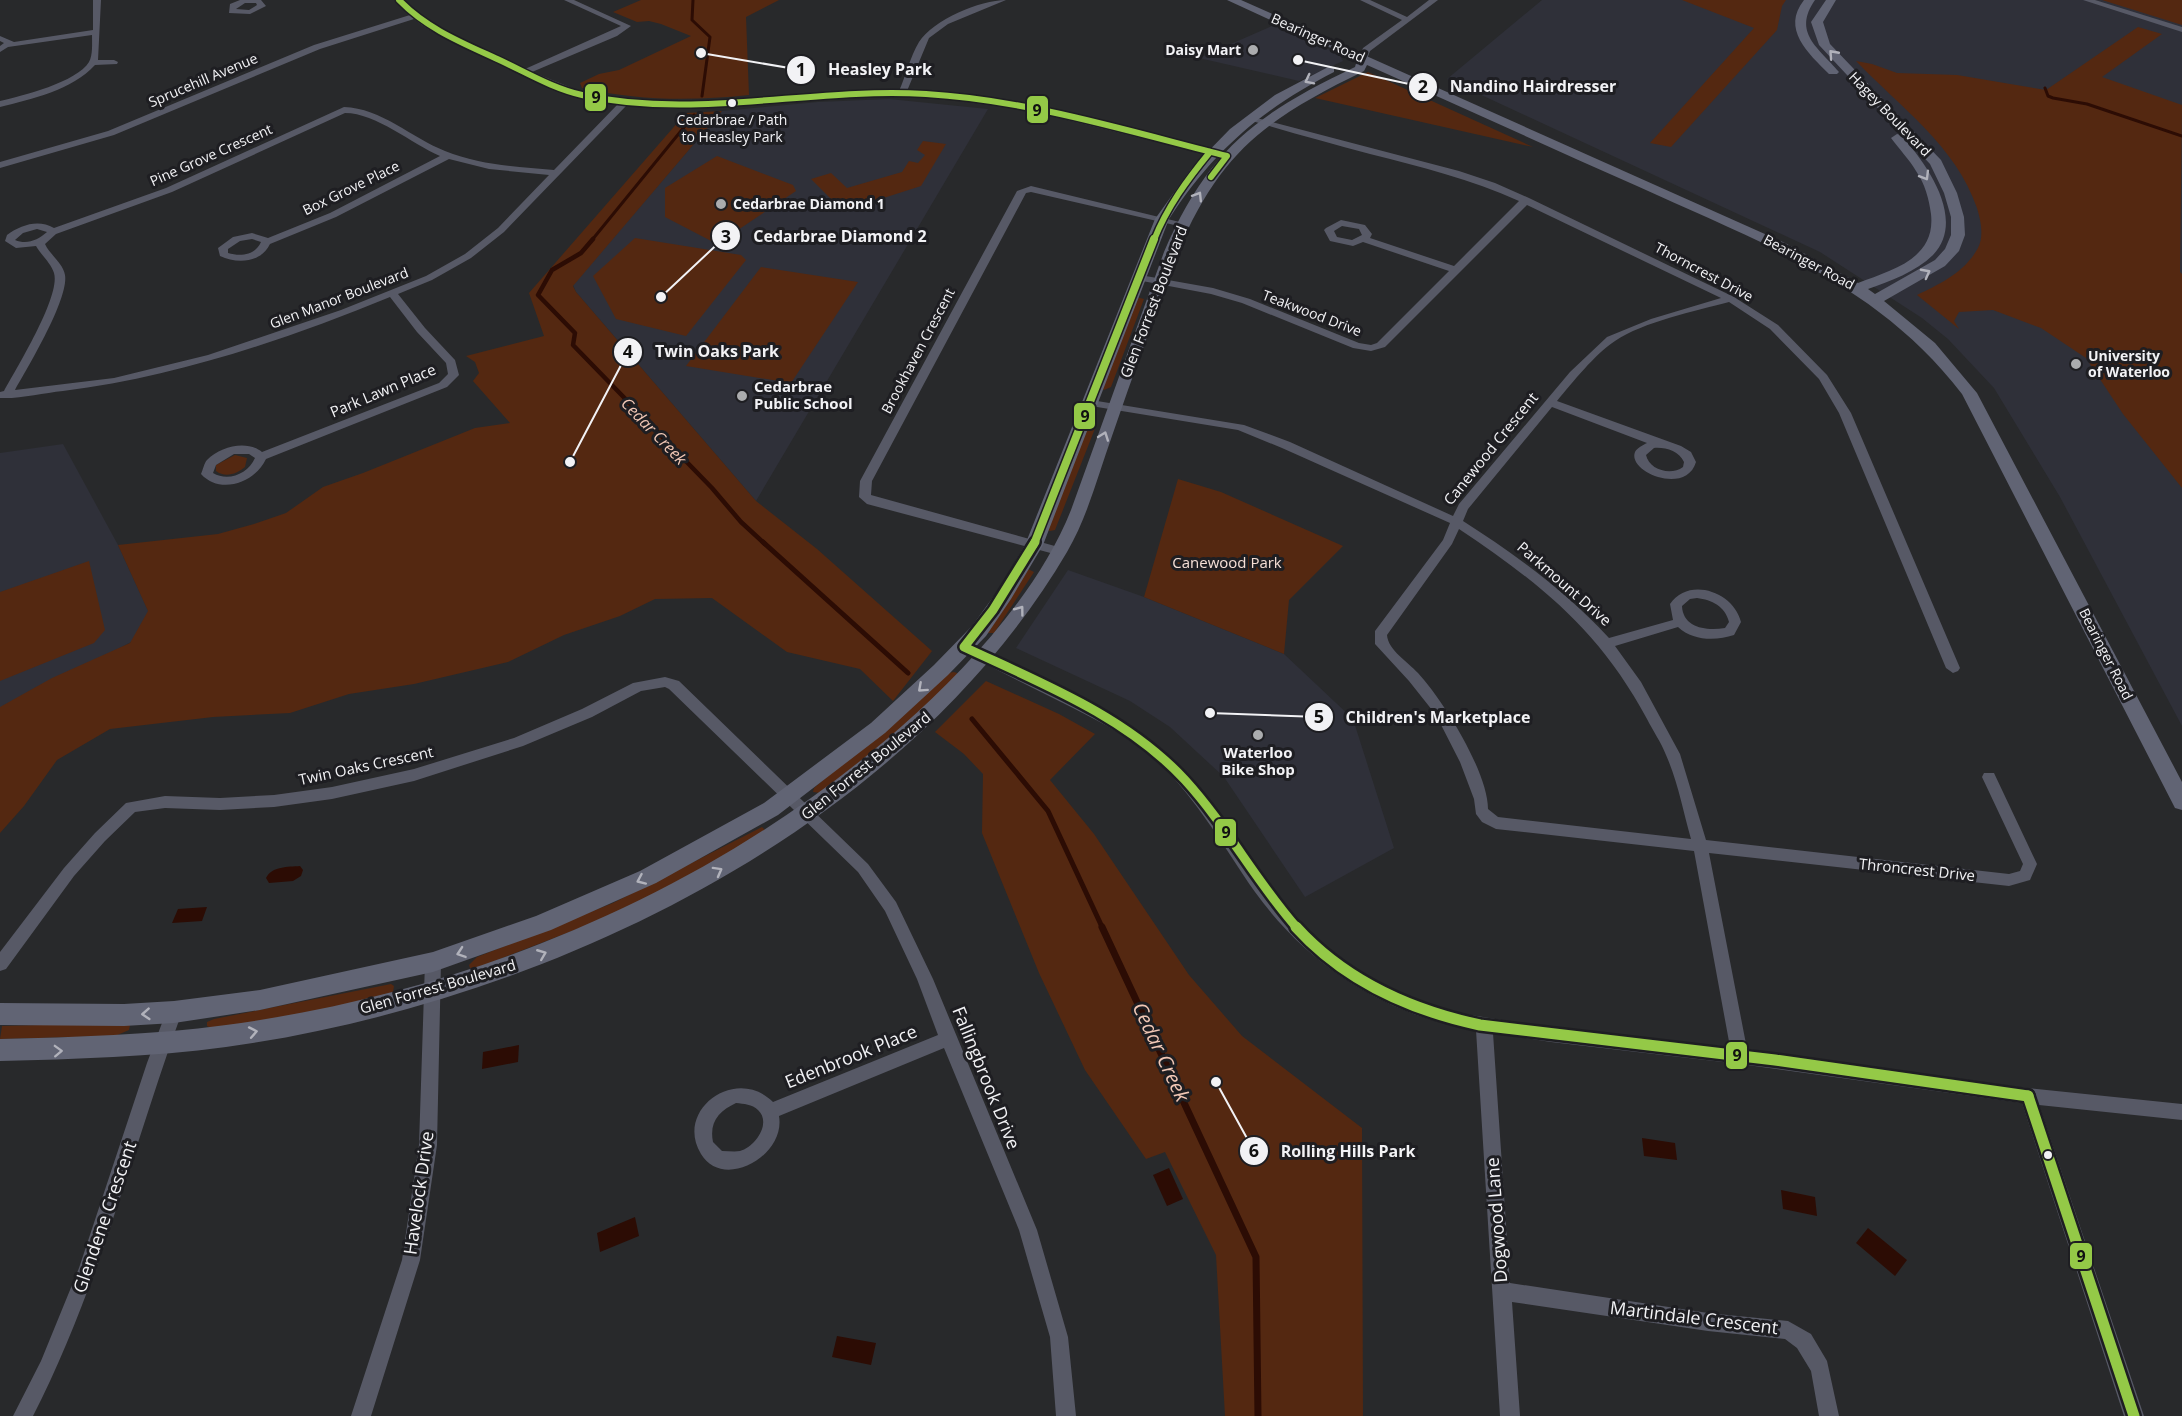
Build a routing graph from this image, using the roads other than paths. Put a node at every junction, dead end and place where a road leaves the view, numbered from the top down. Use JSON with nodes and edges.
{"nodes":[{"id":1,"x":97,"y":0,"type":"edge"},
{"id":2,"x":399,"y":0,"type":"edge"},
{"id":3,"x":568,"y":0,"type":"edge"},
{"id":4,"x":1002,"y":0,"type":"edge"},
{"id":5,"x":1232,"y":0,"type":"edge"},
{"id":6,"x":1364,"y":0,"type":"edge"},
{"id":7,"x":1434,"y":0,"type":"edge"},
{"id":8,"x":1809,"y":0,"type":"edge"},
{"id":9,"x":1831,"y":0,"type":"edge"},
{"id":10,"x":2087,"y":0,"type":"edge"},
{"id":11,"x":415,"y":16,"type":"junction"},
{"id":12,"x":1408,"y":20,"type":"junction"},
{"id":13,"x":2182,"y":30,"type":"edge"},
{"id":14,"x":95,"y":32,"type":"junction"},
{"id":15,"x":0,"y":38,"type":"edge"},
{"id":16,"x":9,"y":45,"type":"junction"},
{"id":17,"x":0,"y":50,"type":"edge"},
{"id":18,"x":1364,"y":59,"type":"junction"},
{"id":19,"x":114,"y":62,"type":"dead end"},
{"id":20,"x":93,"y":63,"type":"junction"},
{"id":21,"x":525,"y":72,"type":"junction"},
{"id":22,"x":902,"y":93,"type":"junction"},
{"id":23,"x":624,"y":103,"type":"junction"},
{"id":24,"x":0,"y":104,"type":"edge"},
{"id":25,"x":1252,"y":118,"type":"junction"},
{"id":26,"x":1267,"y":122,"type":"junction"},
{"id":27,"x":1210,"y":152,"type":"junction"},
{"id":28,"x":447,"y":156,"type":"junction"},
{"id":29,"x":1227,"y":156,"type":"junction"},
{"id":30,"x":0,"y":165,"type":"edge"},
{"id":31,"x":554,"y":173,"type":"junction"},
{"id":32,"x":1526,"y":200,"type":"junction"},
{"id":33,"x":1162,"y":219,"type":"junction"},
{"id":34,"x":1183,"y":224,"type":"junction"},
{"id":35,"x":53,"y":232,"type":"junction"},
{"id":36,"x":1365,"y":239,"type":"dead end"},
{"id":37,"x":266,"y":242,"type":"dead end"},
{"id":38,"x":40,"y":243,"type":"junction"},
{"id":39,"x":1455,"y":270,"type":"junction"},
{"id":40,"x":1140,"y":278,"type":"junction"},
{"id":41,"x":1158,"y":282,"type":"junction"},
{"id":42,"x":1859,"y":288,"type":"junction"},
{"id":43,"x":393,"y":294,"type":"junction"},
{"id":44,"x":1730,"y":299,"type":"junction"},
{"id":45,"x":1874,"y":300,"type":"junction"},
{"id":46,"x":4,"y":395,"type":"edge"},
{"id":47,"x":1550,"y":402,"type":"junction"},
{"id":48,"x":1091,"y":403,"type":"junction"},
{"id":49,"x":1114,"y":406,"type":"junction"},
{"id":50,"x":1661,"y":444,"type":"dead end"},
{"id":51,"x":261,"y":457,"type":"dead end"},
{"id":52,"x":1455,"y":521,"type":"junction"},
{"id":53,"x":1034,"y":545,"type":"junction"},
{"id":54,"x":1058,"y":551,"type":"junction"},
{"id":55,"x":1681,"y":622,"type":"junction"},
{"id":56,"x":1606,"y":644,"type":"junction"},
{"id":57,"x":964,"y":647,"type":"junction"},
{"id":58,"x":985,"y":657,"type":"junction"},
{"id":59,"x":1953,"y":668,"type":"dead end"},
{"id":60,"x":1989,"y":777,"type":"dead end"},
{"id":61,"x":789,"y":795,"type":"junction"},
{"id":62,"x":2182,"y":802,"type":"edge"},
{"id":63,"x":807,"y":814,"type":"junction"},
{"id":64,"x":1700,"y":846,"type":"junction"},
{"id":65,"x":433,"y":963,"type":"junction"},
{"id":66,"x":0,"y":964,"type":"edge"},
{"id":67,"x":433,"y":991,"type":"junction"},
{"id":68,"x":174,"y":1012,"type":"junction"},
{"id":69,"x":0,"y":1014,"type":"edge"},
{"id":70,"x":1484,"y":1024,"type":"junction"},
{"id":71,"x":948,"y":1039,"type":"junction"},
{"id":72,"x":161,"y":1044,"type":"junction"},
{"id":73,"x":0,"y":1050,"type":"edge"},
{"id":74,"x":1740,"y":1056,"type":"junction"},
{"id":75,"x":2028,"y":1096,"type":"junction"},
{"id":76,"x":770,"y":1111,"type":"dead end"},
{"id":77,"x":2182,"y":1112,"type":"edge"},
{"id":78,"x":1502,"y":1291,"type":"junction"},
{"id":79,"x":22,"y":1416,"type":"edge"},
{"id":80,"x":361,"y":1416,"type":"edge"},
{"id":81,"x":1066,"y":1416,"type":"edge"},
{"id":82,"x":1510,"y":1416,"type":"edge"},
{"id":83,"x":1829,"y":1416,"type":"edge"},
{"id":84,"x":2134,"y":1416,"type":"edge"}],
"edges":[{"from":1,"to":14,"type":"street"},
{"from":2,"to":11,"type":"street"},
{"from":3,"to":21,"type":"street"},
{"from":4,"to":22,"type":"street"},
{"from":5,"to":18,"type":"street","name":"Bearinger Road"},
{"from":6,"to":12,"type":"street"},
{"from":7,"to":12,"type":"street"},
{"from":8,"to":42,"type":"street","name":"Hagey Boulevard","one_way":true},
{"from":45,"to":9,"type":"street","name":"Hagey Boulevard","one_way":true},
{"from":10,"to":13,"type":"street"},
{"from":11,"to":21,"type":"street"},
{"from":11,"to":30,"type":"street","name":"Sprucehill Avenue"},
{"from":12,"to":18,"type":"street"},
{"from":14,"to":16,"type":"street"},
{"from":14,"to":20,"type":"street"},
{"from":15,"to":16,"type":"street"},
{"from":16,"to":17,"type":"street"},
{"from":18,"to":25,"type":"street","name":"Glen Forrest Boulevard","one_way":true},
{"from":18,"to":26,"type":"street","name":"Glen Forrest Boulevard"},
{"from":18,"to":42,"type":"street","name":"Bearinger Road"},
{"from":19,"to":20,"type":"street"},
{"from":20,"to":24,"type":"street"},
{"from":21,"to":23,"type":"street"},
{"from":22,"to":23,"type":"street"},
{"from":22,"to":27,"type":"street"},
{"from":23,"to":31,"type":"street","name":"Glen Manor Boulevard"},
{"from":25,"to":26,"type":"street","name":"Thorncrest Drive"},
{"from":25,"to":27,"type":"street","name":"Glen Forrest Boulevard"},
{"from":26,"to":29,"type":"street","name":"Glen Forrest Boulevard"},
{"from":26,"to":32,"type":"street","name":"Thorncrest Drive"},
{"from":27,"to":29,"type":"street"},
{"from":27,"to":33,"type":"street","name":"Glen Forrest Boulevard"},
{"from":28,"to":31,"type":"street","name":"Pine Grove Crescent"},
{"from":28,"to":35,"type":"street","name":"Pine Grove Crescent"},
{"from":28,"to":37,"type":"street","name":"Box Grove Place"},
{"from":34,"to":29,"type":"street","name":"Glen Forrest Boulevard","one_way":true},
{"from":31,"to":43,"type":"street","name":"Glen Manor Boulevard"},
{"from":32,"to":39,"type":"street","name":"Teakwood Drive"},
{"from":32,"to":44,"type":"street","name":"Thorncrest Drive"},
{"from":33,"to":34,"type":"street","name":"Brookhaven Crescent"},
{"from":33,"to":40,"type":"street","name":"Glen Forrest Boulevard"},
{"from":33,"to":53,"type":"street","name":"Brookhaven Crescent"},
{"from":34,"to":41,"type":"street","name":"Glen Forrest Boulevard"},
{"from":35,"to":38,"type":"street","name":"Pine Grove Crescent"},
{"from":35,"to":38,"type":"street"},
{"from":36,"to":39,"type":"street"},
{"from":38,"to":46,"type":"street"},
{"from":39,"to":41,"type":"street","name":"Teakwood Drive"},
{"from":40,"to":41,"type":"street","name":"Teakwood Drive"},
{"from":40,"to":48,"type":"street","name":"Glen Forrest Boulevard"},
{"from":41,"to":49,"type":"street","name":"Glen Forrest Boulevard"},
{"from":42,"to":45,"type":"street","name":"Bearinger Road"},
{"from":43,"to":46,"type":"street","name":"Glen Manor Boulevard"},
{"from":43,"to":51,"type":"street","name":"Park Lawn Place"},
{"from":44,"to":47,"type":"street","name":"Canewood Crescent"},
{"from":44,"to":59,"type":"street","name":"Thorncrest Drive"},
{"from":45,"to":62,"type":"street","name":"Bearinger Road"},
{"from":47,"to":50,"type":"street"},
{"from":47,"to":52,"type":"street","name":"Canewood Crescent"},
{"from":48,"to":49,"type":"street","name":"Parkmount Drive"},
{"from":48,"to":53,"type":"street","name":"Glen Forrest Boulevard"},
{"from":49,"to":52,"type":"street","name":"Parkmount Drive"},
{"from":54,"to":49,"type":"street","name":"Glen Forrest Boulevard","one_way":true},
{"from":52,"to":56,"type":"street","name":"Parkmount Drive"},
{"from":52,"to":64,"type":"street","name":"Canewood Crescent"},
{"from":53,"to":54,"type":"street","name":"Brookhaven Crescent"},
{"from":53,"to":57,"type":"street","name":"Glen Forrest Boulevard"},
{"from":58,"to":54,"type":"street","name":"Glen Forrest Boulevard","one_way":true},
{"from":55,"to":55,"type":"street"},
{"from":55,"to":56,"type":"street"},
{"from":56,"to":64,"type":"street","name":"Parkmount Drive"},
{"from":57,"to":58,"type":"street"},
{"from":57,"to":61,"type":"street","name":"Glen Forrest Boulevard","one_way":true},
{"from":58,"to":63,"type":"street","name":"Glen Forrest Boulevard"},
{"from":58,"to":70,"type":"street"},
{"from":60,"to":64,"type":"street","name":"Throncrest Drive"},
{"from":61,"to":63,"type":"street","name":"Fallingbrook Drive"},
{"from":61,"to":65,"type":"street","name":"Glen Forrest Boulevard","one_way":true},
{"from":61,"to":66,"type":"street","name":"Twin Oaks Crescent"},
{"from":67,"to":63,"type":"street","name":"Glen Forrest Boulevard","one_way":true},
{"from":63,"to":71,"type":"street","name":"Fallingbrook Drive"},
{"from":64,"to":74,"type":"street","name":"Parkmount Drive"},
{"from":65,"to":67,"type":"street","name":"Havelock Drive"},
{"from":65,"to":68,"type":"street","name":"Glen Forrest Boulevard"},
{"from":72,"to":67,"type":"street","name":"Glen Forrest Boulevard","one_way":true},
{"from":67,"to":80,"type":"street","name":"Havelock Drive"},
{"from":68,"to":69,"type":"street","name":"Glen Forrest Boulevard","one_way":true},
{"from":68,"to":72,"type":"street","name":"Glendene Crescent"},
{"from":70,"to":74,"type":"street"},
{"from":70,"to":78,"type":"street","name":"Dogwood Lane"},
{"from":71,"to":76,"type":"street","name":"Edenbrook Place"},
{"from":71,"to":81,"type":"street","name":"Fallingbrook Drive"},
{"from":73,"to":72,"type":"street","name":"Glen Forrest Boulevard","one_way":true},
{"from":72,"to":79,"type":"street","name":"Glendene Crescent"},
{"from":74,"to":75,"type":"street"},
{"from":75,"to":77,"type":"street"},
{"from":75,"to":84,"type":"street"},
{"from":78,"to":82,"type":"street","name":"Dogwood Lane"},
{"from":78,"to":83,"type":"street","name":"Martindale Crescent"}]}
